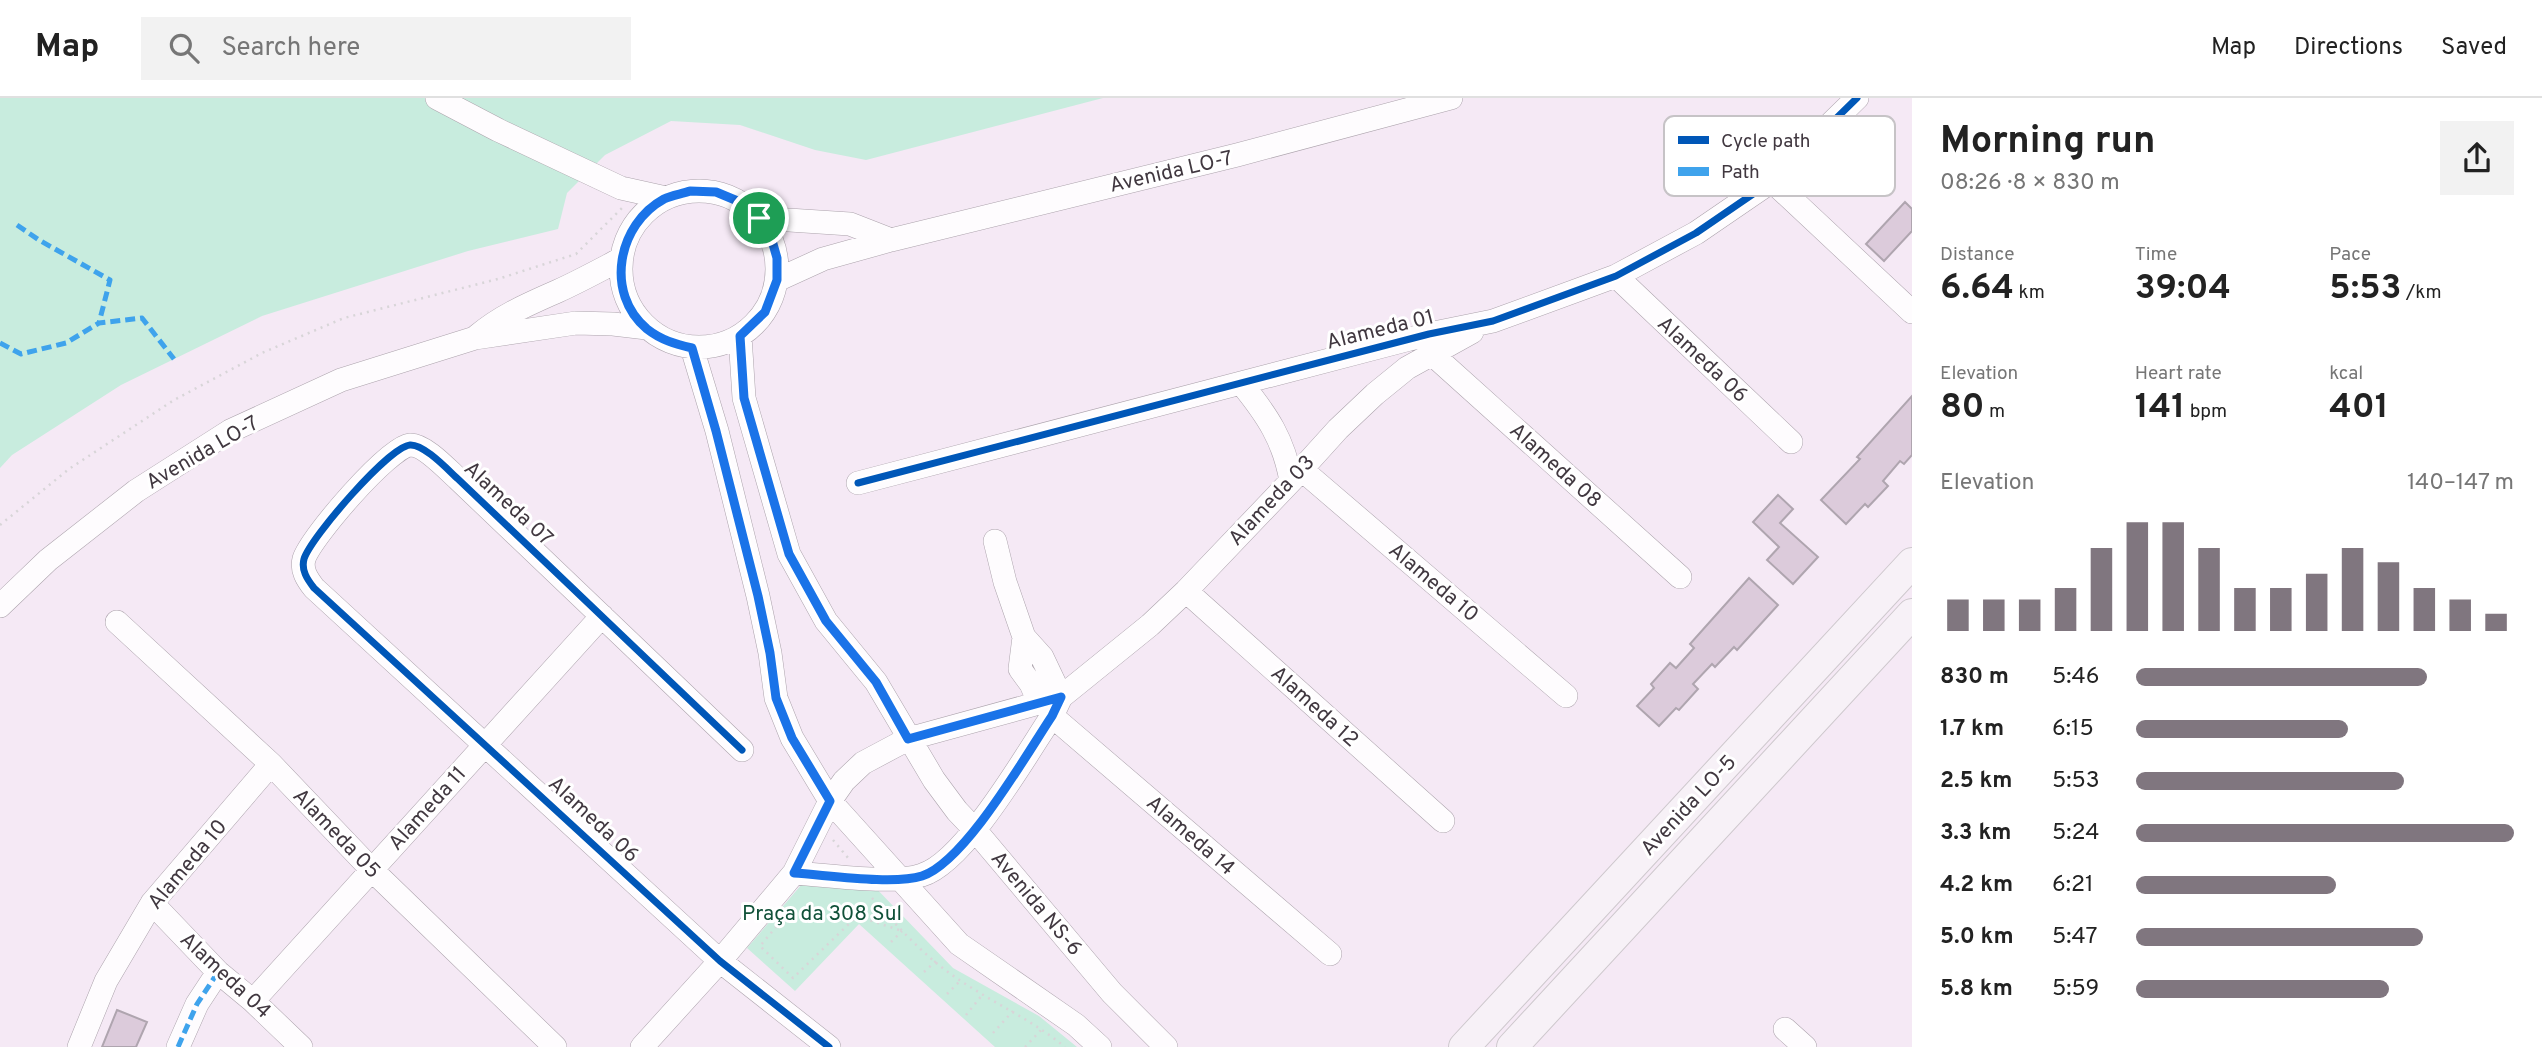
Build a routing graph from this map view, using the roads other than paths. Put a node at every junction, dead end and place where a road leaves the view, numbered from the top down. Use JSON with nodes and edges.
{"nodes":[{"id":1,"x":437,"y":98,"type":"edge"},
{"id":2,"x":1451,"y":98,"type":"edge"},
{"id":3,"x":1857,"y":98,"type":"edge"},
{"id":4,"x":1839,"y":116,"type":"edge"},
{"id":5,"x":1750,"y":196,"type":"edge"},
{"id":6,"x":1788,"y":196,"type":"edge"},
{"id":7,"x":666,"y":198,"type":"junction"},
{"id":8,"x":629,"y":204,"type":"junction"},
{"id":9,"x":759,"y":218,"type":"junction"},
{"id":10,"x":891,"y":240,"type":"junction"},
{"id":11,"x":621,"y":259,"type":"junction"},
{"id":12,"x":1616,"y":276,"type":"junction"},
{"id":13,"x":777,"y":280,"type":"junction"},
{"id":14,"x":1912,"y":312,"type":"edge"},
{"id":15,"x":1493,"y":321,"type":"junction"},
{"id":16,"x":647,"y":328,"type":"junction"},
{"id":17,"x":740,"y":336,"type":"junction"},
{"id":18,"x":475,"y":338,"type":"junction"},
{"id":19,"x":692,"y":348,"type":"junction"},
{"id":20,"x":1432,"y":354,"type":"junction"},
{"id":21,"x":1241,"y":383,"type":"junction"},
{"id":22,"x":1791,"y":442,"type":"dead end"},
{"id":23,"x":1296,"y":475,"type":"junction"},
{"id":24,"x":858,"y":483,"type":"dead end"},
{"id":25,"x":995,"y":541,"type":"dead end"},
{"id":26,"x":1912,"y":563,"type":"edge"},
{"id":27,"x":1680,"y":577,"type":"dead end"},
{"id":28,"x":1186,"y":591,"type":"junction"},
{"id":29,"x":0,"y":606,"type":"edge"},
{"id":30,"x":340,"y":611,"type":"joint"},
{"id":31,"x":1912,"y":614,"type":"edge"},
{"id":32,"x":602,"y":615,"type":"junction"},
{"id":33,"x":117,"y":622,"type":"dead end"},
{"id":34,"x":1566,"y":696,"type":"dead end"},
{"id":35,"x":1051,"y":705,"type":"junction"},
{"id":36,"x":908,"y":739,"type":"junction"},
{"id":37,"x":485,"y":743,"type":"junction"},
{"id":38,"x":742,"y":750,"type":"dead end"},
{"id":39,"x":271,"y":764,"type":"junction"},
{"id":40,"x":830,"y":801,"type":"junction"},
{"id":41,"x":1443,"y":821,"type":"dead end"},
{"id":42,"x":975,"y":830,"type":"junction"},
{"id":43,"x":372,"y":870,"type":"junction"},
{"id":44,"x":794,"y":873,"type":"junction"},
{"id":45,"x":901,"y":879,"type":"junction"},
{"id":46,"x":152,"y":903,"type":"junction"},
{"id":47,"x":1329,"y":954,"type":"dead end"},
{"id":48,"x":720,"y":961,"type":"junction"},
{"id":49,"x":218,"y":972,"type":"junction"},
{"id":50,"x":253,"y":1001,"type":"junction"},
{"id":51,"x":1786,"y":1029,"type":"dead end"},
{"id":52,"x":79,"y":1047,"type":"edge"},
{"id":53,"x":178,"y":1047,"type":"edge"},
{"id":54,"x":301,"y":1047,"type":"edge"},
{"id":55,"x":555,"y":1047,"type":"edge"},
{"id":56,"x":642,"y":1047,"type":"edge"},
{"id":57,"x":829,"y":1047,"type":"edge"},
{"id":58,"x":1100,"y":1047,"type":"edge"},
{"id":59,"x":1166,"y":1047,"type":"edge"},
{"id":60,"x":1464,"y":1047,"type":"edge"},
{"id":61,"x":1512,"y":1047,"type":"edge"},
{"id":62,"x":1805,"y":1047,"type":"edge"}],
"edges":[{"from":1,"to":8,"type":"street"},
{"from":2,"to":10,"type":"street","name":"Avenida LO-7"},
{"from":3,"to":4,"type":"street","name":"Alameda 01"},
{"from":5,"to":12,"type":"street","name":"Alameda 01"},
{"from":6,"to":14,"type":"street"},
{"from":7,"to":8,"type":"street"},
{"from":7,"to":8,"type":"street"},
{"from":7,"to":9,"type":"street"},
{"from":8,"to":11,"type":"street"},
{"from":9,"to":10,"type":"street"},
{"from":9,"to":13,"type":"street"},
{"from":10,"to":13,"type":"street","name":"Avenida LO-7"},
{"from":11,"to":16,"type":"street"},
{"from":11,"to":18,"type":"street","name":"Avenida LO-7"},
{"from":12,"to":15,"type":"street","name":"Alameda 01"},
{"from":12,"to":22,"type":"street","name":"Alameda 06"},
{"from":13,"to":17,"type":"street"},
{"from":15,"to":20,"type":"street","name":"Alameda 03"},
{"from":15,"to":21,"type":"street","name":"Alameda 01"},
{"from":16,"to":18,"type":"street","name":"Avenida LO-7"},
{"from":16,"to":19,"type":"street"},
{"from":17,"to":19,"type":"street"},
{"from":17,"to":36,"type":"street","name":"Avenida NS-6"},
{"from":18,"to":29,"type":"street","name":"Avenida LO-7"},
{"from":19,"to":40,"type":"street"},
{"from":20,"to":23,"type":"street","name":"Alameda 03"},
{"from":20,"to":27,"type":"street","name":"Alameda 08"},
{"from":21,"to":23,"type":"street"},
{"from":21,"to":24,"type":"street","name":"Alameda 01"},
{"from":23,"to":28,"type":"street","name":"Alameda 03"},
{"from":23,"to":34,"type":"street","name":"Alameda 10"},
{"from":25,"to":35,"type":"street"},
{"from":26,"to":60,"type":"main road","name":"Avenida LO-5"},
{"from":28,"to":35,"type":"street","name":"Alameda 03"},
{"from":28,"to":41,"type":"street","name":"Alameda 12"},
{"from":30,"to":32,"type":"street","name":"Alameda 07"},
{"from":30,"to":37,"type":"street","name":"Alameda 06"},
{"from":31,"to":61,"type":"main road","name":"Avenida LO-5"},
{"from":32,"to":37,"type":"street","name":"Alameda 11"},
{"from":32,"to":38,"type":"street","name":"Alameda 07"},
{"from":33,"to":39,"type":"street","name":"Alameda 05"},
{"from":35,"to":36,"type":"street"},
{"from":35,"to":42,"type":"street"},
{"from":35,"to":47,"type":"street","name":"Alameda 14"},
{"from":36,"to":40,"type":"street"},
{"from":36,"to":42,"type":"street","name":"Avenida NS-6"},
{"from":37,"to":43,"type":"street","name":"Alameda 11"},
{"from":37,"to":48,"type":"street","name":"Alameda 06"},
{"from":39,"to":43,"type":"street","name":"Alameda 05"},
{"from":39,"to":46,"type":"street","name":"Alameda 10"},
{"from":40,"to":44,"type":"street"},
{"from":40,"to":45,"type":"street"},
{"from":42,"to":45,"type":"street"},
{"from":42,"to":59,"type":"street","name":"Avenida NS-6"},
{"from":43,"to":50,"type":"street","name":"Alameda 11"},
{"from":43,"to":55,"type":"street","name":"Alameda 05"},
{"from":44,"to":45,"type":"street"},
{"from":44,"to":48,"type":"street"},
{"from":45,"to":58,"type":"street"},
{"from":46,"to":49,"type":"street","name":"Alameda 04"},
{"from":46,"to":52,"type":"street","name":"Alameda 10"},
{"from":48,"to":56,"type":"street"},
{"from":48,"to":57,"type":"street","name":"Alameda 06"},
{"from":49,"to":50,"type":"street","name":"Alameda 04"},
{"from":49,"to":53,"type":"street"},
{"from":50,"to":54,"type":"street","name":"Alameda 04"},
{"from":51,"to":62,"type":"street"}]}
